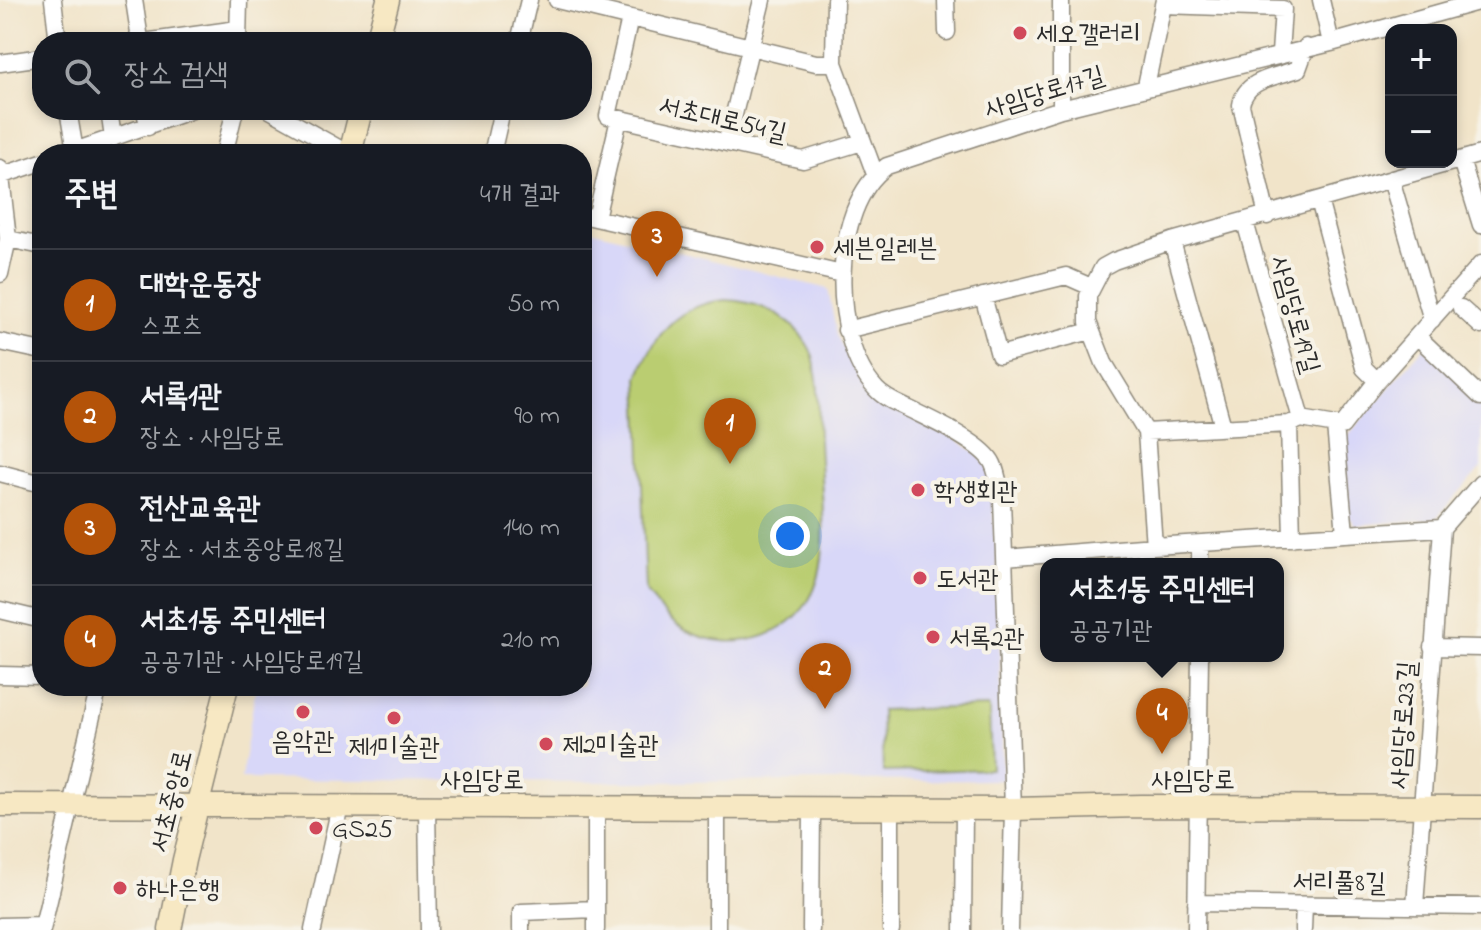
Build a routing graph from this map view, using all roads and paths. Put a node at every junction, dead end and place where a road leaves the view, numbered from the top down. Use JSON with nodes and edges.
{"nodes":[{"id":1,"x":53,"y":0,"type":"edge"},
{"id":2,"x":134,"y":0,"type":"edge"},
{"id":3,"x":239,"y":0,"type":"edge"},
{"id":4,"x":388,"y":0,"type":"edge"},
{"id":5,"x":529,"y":0,"type":"edge"},
{"id":6,"x":557,"y":0,"type":"edge"},
{"id":7,"x":762,"y":0,"type":"edge"},
{"id":8,"x":835,"y":0,"type":"edge"},
{"id":9,"x":946,"y":0,"type":"edge"},
{"id":10,"x":1061,"y":0,"type":"edge"},
{"id":11,"x":1321,"y":0,"type":"edge"},
{"id":12,"x":1481,"y":1,"type":"edge"},
{"id":13,"x":1164,"y":2,"type":"edge"},
{"id":14,"x":1436,"y":6,"type":"edge"},
{"id":15,"x":614,"y":7,"type":"edge"},
{"id":16,"x":630,"y":18,"type":"junction"},
{"id":17,"x":57,"y":32,"type":"edge"},
{"id":18,"x":139,"y":32,"type":"edge"},
{"id":19,"x":238,"y":32,"type":"edge"},
{"id":20,"x":380,"y":32,"type":"edge"},
{"id":21,"x":521,"y":32,"type":"edge"},
{"id":22,"x":947,"y":32,"type":"dead end"},
{"id":23,"x":1331,"y":43,"type":"junction"},
{"id":24,"x":751,"y":47,"type":"junction"},
{"id":25,"x":1306,"y":47,"type":"junction"},
{"id":26,"x":1280,"y":53,"type":"junction"},
{"id":27,"x":32,"y":58,"type":"edge"},
{"id":28,"x":0,"y":63,"type":"edge"},
{"id":29,"x":834,"y":63,"type":"junction"},
{"id":30,"x":1146,"y":86,"type":"junction"},
{"id":31,"x":1061,"y":109,"type":"junction"},
{"id":32,"x":619,"y":119,"type":"junction"},
{"id":33,"x":68,"y":120,"type":"edge"},
{"id":34,"x":110,"y":120,"type":"edge"},
{"id":35,"x":144,"y":120,"type":"edge"},
{"id":36,"x":232,"y":120,"type":"edge"},
{"id":37,"x":288,"y":120,"type":"edge"},
{"id":38,"x":358,"y":120,"type":"edge"},
{"id":39,"x":500,"y":120,"type":"edge"},
{"id":40,"x":113,"y":138,"type":"junction"},
{"id":41,"x":862,"y":142,"type":"junction"},
{"id":42,"x":727,"y":143,"type":"junction"},
{"id":43,"x":70,"y":144,"type":"edge"},
{"id":44,"x":95,"y":144,"type":"edge"},
{"id":45,"x":226,"y":144,"type":"edge"},
{"id":46,"x":332,"y":144,"type":"edge"},
{"id":47,"x":352,"y":144,"type":"edge"},
{"id":48,"x":494,"y":144,"type":"edge"},
{"id":49,"x":1481,"y":154,"type":"edge"},
{"id":50,"x":1461,"y":160,"type":"junction"},
{"id":51,"x":32,"y":165,"type":"edge"},
{"id":52,"x":0,"y":168,"type":"edge"},
{"id":53,"x":875,"y":174,"type":"junction"},
{"id":54,"x":0,"y":176,"type":"edge"},
{"id":55,"x":1391,"y":179,"type":"junction"},
{"id":56,"x":1319,"y":200,"type":"junction"},
{"id":57,"x":592,"y":206,"type":"edge"},
{"id":58,"x":1267,"y":216,"type":"junction"},
{"id":59,"x":592,"y":217,"type":"edge"},
{"id":60,"x":1245,"y":222,"type":"junction"},
{"id":61,"x":1481,"y":225,"type":"edge"},
{"id":62,"x":8,"y":239,"type":"junction"},
{"id":63,"x":1172,"y":241,"type":"junction"},
{"id":64,"x":32,"y":244,"type":"edge"},
{"id":65,"x":1481,"y":264,"type":"edge"},
{"id":66,"x":0,"y":274,"type":"edge"},
{"id":67,"x":842,"y":274,"type":"junction"},
{"id":68,"x":1091,"y":287,"type":"junction"},
{"id":69,"x":983,"y":296,"type":"junction"},
{"id":70,"x":1461,"y":308,"type":"dead end"},
{"id":71,"x":1432,"y":320,"type":"junction"},
{"id":72,"x":1481,"y":326,"type":"edge"},
{"id":73,"x":846,"y":330,"type":"junction"},
{"id":74,"x":1091,"y":331,"type":"junction"},
{"id":75,"x":1417,"y":336,"type":"junction"},
{"id":76,"x":0,"y":342,"type":"edge"},
{"id":77,"x":32,"y":349,"type":"edge"},
{"id":78,"x":1377,"y":381,"type":"junction"},
{"id":79,"x":1481,"y":397,"type":"edge"},
{"id":80,"x":1295,"y":422,"type":"junction"},
{"id":81,"x":1335,"y":426,"type":"junction"},
{"id":82,"x":1223,"y":427,"type":"junction"},
{"id":83,"x":1146,"y":432,"type":"junction"},
{"id":84,"x":0,"y":473,"type":"edge"},
{"id":85,"x":32,"y":481,"type":"edge"},
{"id":86,"x":1481,"y":483,"type":"edge"},
{"id":87,"x":1442,"y":528,"type":"junction"},
{"id":88,"x":1345,"y":533,"type":"junction"},
{"id":89,"x":1292,"y":538,"type":"junction"},
{"id":90,"x":1200,"y":544,"type":"junction"},
{"id":91,"x":1154,"y":546,"type":"junction"},
{"id":92,"x":1005,"y":558,"type":"junction"},
{"id":93,"x":1200,"y":558,"type":"edge"},
{"id":94,"x":0,"y":610,"type":"edge"},
{"id":95,"x":32,"y":618,"type":"edge"},
{"id":96,"x":1432,"y":647,"type":"junction"},
{"id":97,"x":1481,"y":648,"type":"edge"},
{"id":98,"x":1200,"y":662,"type":"edge"},
{"id":99,"x":0,"y":675,"type":"edge"},
{"id":100,"x":32,"y":676,"type":"edge"},
{"id":101,"x":97,"y":696,"type":"edge"},
{"id":102,"x":225,"y":696,"type":"edge"},
{"id":103,"x":199,"y":804,"type":"junction"},
{"id":104,"x":0,"y":805,"type":"edge"},
{"id":105,"x":71,"y":805,"type":"junction"},
{"id":106,"x":340,"y":806,"type":"junction"},
{"id":107,"x":1421,"y":806,"type":"junction"},
{"id":108,"x":427,"y":807,"type":"junction"},
{"id":109,"x":596,"y":807,"type":"junction"},
{"id":110,"x":1199,"y":807,"type":"junction"},
{"id":111,"x":1481,"y":807,"type":"edge"},
{"id":112,"x":717,"y":808,"type":"junction"},
{"id":113,"x":812,"y":808,"type":"junction"},
{"id":114,"x":891,"y":809,"type":"junction"},
{"id":115,"x":964,"y":809,"type":"junction"},
{"id":116,"x":1013,"y":809,"type":"junction"},
{"id":117,"x":1196,"y":903,"type":"junction"},
{"id":118,"x":1304,"y":905,"type":"junction"},
{"id":119,"x":1415,"y":906,"type":"junction"},
{"id":120,"x":1481,"y":907,"type":"edge"},
{"id":121,"x":596,"y":909,"type":"junction"},
{"id":122,"x":0,"y":926,"type":"edge"},
{"id":123,"x":43,"y":928,"type":"edge"},
{"id":124,"x":170,"y":930,"type":"edge"},
{"id":125,"x":313,"y":930,"type":"edge"},
{"id":126,"x":429,"y":930,"type":"edge"},
{"id":127,"x":521,"y":930,"type":"edge"},
{"id":128,"x":596,"y":930,"type":"edge"},
{"id":129,"x":717,"y":930,"type":"edge"},
{"id":130,"x":811,"y":930,"type":"edge"},
{"id":131,"x":891,"y":930,"type":"edge"},
{"id":132,"x":963,"y":930,"type":"edge"},
{"id":133,"x":1010,"y":930,"type":"edge"},
{"id":134,"x":1196,"y":930,"type":"edge"},
{"id":135,"x":1303,"y":930,"type":"edge"}],
"edges":[{"from":1,"to":17,"type":"street"},
{"from":2,"to":18,"type":"street"},
{"from":3,"to":19,"type":"street"},
{"from":4,"to":20,"type":"main road"},
{"from":5,"to":21,"type":"street"},
{"from":6,"to":15,"type":"street"},
{"from":7,"to":24,"type":"street"},
{"from":8,"to":29,"type":"street"},
{"from":9,"to":22,"type":"street"},
{"from":10,"to":31,"type":"street"},
{"from":11,"to":23,"type":"street"},
{"from":12,"to":14,"type":"street","name":"사임당로17길"},
{"from":13,"to":26,"type":"street"},
{"from":13,"to":30,"type":"street"},
{"from":14,"to":23,"type":"street","name":"사임당로17길"},
{"from":15,"to":16,"type":"street"},
{"from":16,"to":24,"type":"street"},
{"from":16,"to":32,"type":"street"},
{"from":23,"to":25,"type":"street","name":"사임당로17길"},
{"from":24,"to":29,"type":"street"},
{"from":24,"to":42,"type":"street"},
{"from":25,"to":26,"type":"street","name":"사임당로17길"},
{"from":25,"to":58,"type":"street"},
{"from":26,"to":30,"type":"street","name":"사임당로17길"},
{"from":27,"to":28,"type":"street"},
{"from":29,"to":41,"type":"street"},
{"from":30,"to":31,"type":"street","name":"사임당로17길"},
{"from":31,"to":53,"type":"street","name":"사임당로17길"},
{"from":32,"to":42,"type":"street","name":"서초대로54길"},
{"from":32,"to":57,"type":"street"},
{"from":33,"to":43,"type":"street"},
{"from":34,"to":40,"type":"street"},
{"from":35,"to":40,"type":"street"},
{"from":36,"to":45,"type":"street"},
{"from":37,"to":46,"type":"street"},
{"from":38,"to":47,"type":"main road"},
{"from":39,"to":48,"type":"street"},
{"from":40,"to":44,"type":"street"},
{"from":41,"to":42,"type":"street","name":"서초대로54길"},
{"from":41,"to":53,"type":"street"},
{"from":49,"to":50,"type":"street"},
{"from":50,"to":55,"type":"street"},
{"from":50,"to":61,"type":"street"},
{"from":51,"to":54,"type":"street"},
{"from":52,"to":54,"type":"street"},
{"from":53,"to":67,"type":"street"},
{"from":54,"to":62,"type":"street"},
{"from":55,"to":56,"type":"street"},
{"from":55,"to":71,"type":"street"},
{"from":56,"to":58,"type":"street"},
{"from":56,"to":78,"type":"street","name":"사임당로19길"},
{"from":58,"to":60,"type":"street"},
{"from":59,"to":67,"type":"street"},
{"from":60,"to":63,"type":"street"},
{"from":60,"to":80,"type":"street","name":"사임당로19길"},
{"from":62,"to":64,"type":"street"},
{"from":62,"to":66,"type":"street"},
{"from":63,"to":68,"type":"street"},
{"from":63,"to":82,"type":"street"},
{"from":65,"to":71,"type":"street"},
{"from":67,"to":73,"type":"street"},
{"from":68,"to":69,"type":"street"},
{"from":68,"to":74,"type":"street"},
{"from":69,"to":73,"type":"street"},
{"from":69,"to":74,"type":"street"},
{"from":70,"to":72,"type":"street"},
{"from":71,"to":75,"type":"street"},
{"from":73,"to":92,"type":"street"},
{"from":74,"to":83,"type":"street"},
{"from":75,"to":78,"type":"street"},
{"from":75,"to":79,"type":"street"},
{"from":76,"to":77,"type":"street"},
{"from":78,"to":81,"type":"street"},
{"from":80,"to":81,"type":"street"},
{"from":80,"to":82,"type":"street"},
{"from":80,"to":89,"type":"street","name":"사임당로19길"},
{"from":81,"to":88,"type":"street"},
{"from":82,"to":83,"type":"street"},
{"from":83,"to":91,"type":"street"},
{"from":84,"to":85,"type":"street"},
{"from":86,"to":87,"type":"street"},
{"from":87,"to":88,"type":"street"},
{"from":87,"to":96,"type":"street","name":"사임당로23길"},
{"from":88,"to":89,"type":"street"},
{"from":89,"to":90,"type":"street"},
{"from":90,"to":91,"type":"street"},
{"from":90,"to":93,"type":"street"},
{"from":91,"to":92,"type":"street"},
{"from":92,"to":116,"type":"street"},
{"from":94,"to":95,"type":"street"},
{"from":96,"to":97,"type":"street","name":"사임당로23길"},
{"from":96,"to":107,"type":"street","name":"사임당로23길"},
{"from":98,"to":110,"type":"street"},
{"from":99,"to":100,"type":"street"},
{"from":101,"to":105,"type":"street"},
{"from":102,"to":103,"type":"main road","name":"서초중앙로"},
{"from":103,"to":105,"type":"main road","name":"사임당로"},
{"from":103,"to":106,"type":"main road","name":"사임당로"},
{"from":103,"to":124,"type":"main road","name":"서초중앙로"},
{"from":104,"to":105,"type":"main road","name":"사임당로"},
{"from":105,"to":123,"type":"street"},
{"from":106,"to":108,"type":"main road","name":"사임당로"},
{"from":106,"to":125,"type":"street"},
{"from":107,"to":110,"type":"main road","name":"사임당로"},
{"from":107,"to":111,"type":"main road","name":"사임당로"},
{"from":107,"to":119,"type":"street"},
{"from":108,"to":109,"type":"main road","name":"사임당로"},
{"from":108,"to":126,"type":"street"},
{"from":109,"to":112,"type":"main road","name":"사임당로"},
{"from":109,"to":121,"type":"street"},
{"from":110,"to":116,"type":"main road","name":"사임당로"},
{"from":110,"to":117,"type":"street"},
{"from":112,"to":113,"type":"main road","name":"사임당로"},
{"from":112,"to":129,"type":"street"},
{"from":113,"to":114,"type":"main road","name":"사임당로"},
{"from":113,"to":130,"type":"street"},
{"from":114,"to":115,"type":"main road","name":"사임당로"},
{"from":114,"to":131,"type":"street"},
{"from":115,"to":116,"type":"main road","name":"사임당로"},
{"from":115,"to":132,"type":"street"},
{"from":116,"to":133,"type":"street"},
{"from":117,"to":118,"type":"street","name":"서리풀8길"},
{"from":117,"to":134,"type":"street"},
{"from":118,"to":119,"type":"street","name":"서리풀8길"},
{"from":118,"to":135,"type":"street"},
{"from":119,"to":120,"type":"street","name":"서리풀8길"},
{"from":121,"to":127,"type":"street"},
{"from":121,"to":128,"type":"street"},
{"from":122,"to":123,"type":"street"}]}
